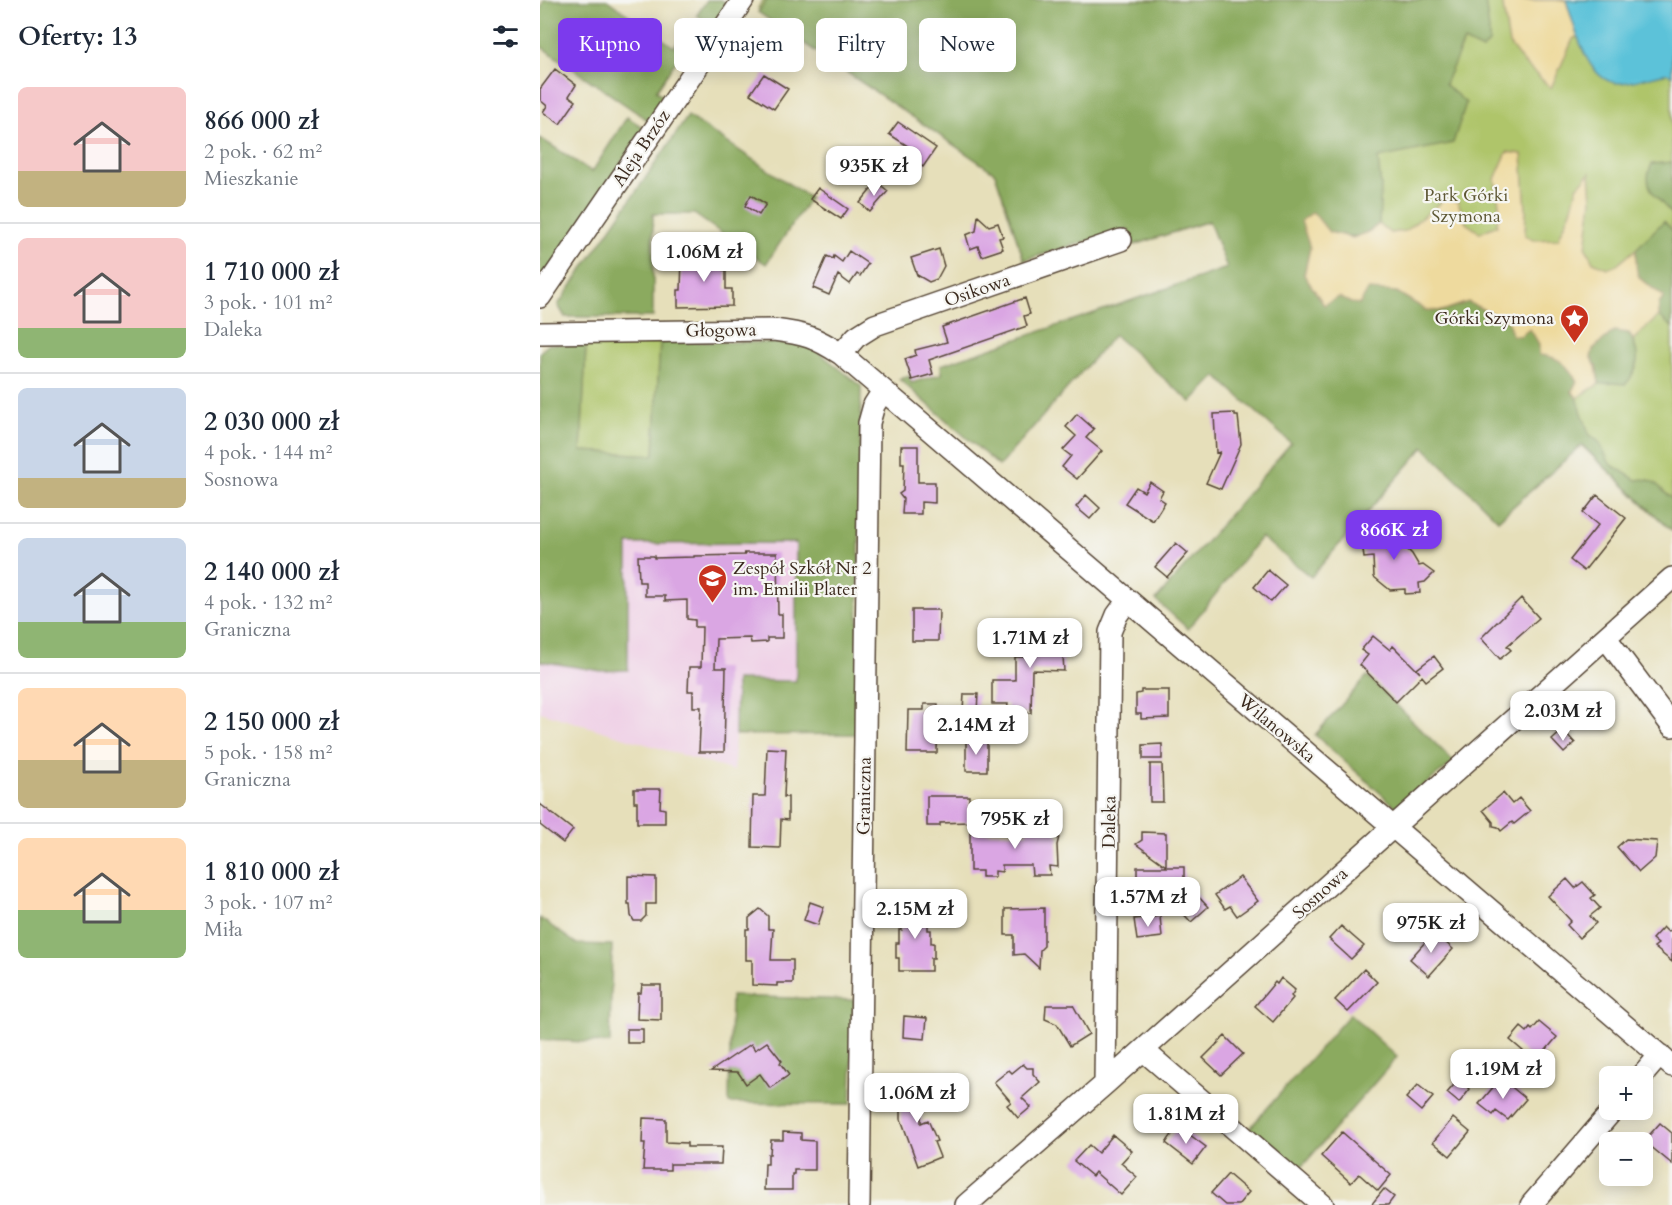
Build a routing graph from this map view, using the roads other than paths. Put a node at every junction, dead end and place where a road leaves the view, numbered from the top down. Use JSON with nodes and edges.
{"nodes":[{"id":1,"x":743,"y":0,"type":"edge"},
{"id":2,"x":1121,"y":240,"type":"dead end"},
{"id":3,"x":540,"y":297,"type":"edge"},
{"id":4,"x":540,"y":333,"type":"edge"},
{"id":5,"x":841,"y":354,"type":"junction"},
{"id":6,"x":883,"y":391,"type":"junction"},
{"id":7,"x":1672,"y":578,"type":"edge"},
{"id":8,"x":1128,"y":600,"type":"junction"},
{"id":9,"x":1606,"y":638,"type":"junction"},
{"id":10,"x":1672,"y":726,"type":"edge"},
{"id":11,"x":1394,"y":827,"type":"junction"},
{"id":12,"x":1143,"y":1050,"type":"junction"},
{"id":13,"x":1666,"y":1061,"type":"edge"},
{"id":14,"x":1653,"y":1069,"type":"edge"},
{"id":15,"x":1105,"y":1084,"type":"junction"},
{"id":16,"x":1604,"y":1120,"type":"edge"},
{"id":17,"x":859,"y":1205,"type":"edge"},
{"id":18,"x":966,"y":1205,"type":"edge"},
{"id":19,"x":1323,"y":1205,"type":"edge"},
{"id":20,"x":1531,"y":1205,"type":"edge"}],
"edges":[{"from":1,"to":3,"type":"street","name":"Aleja Brzóz"},
{"from":2,"to":5,"type":"street","name":"Osikowa"},
{"from":4,"to":5,"type":"street","name":"Głogowa"},
{"from":5,"to":6,"type":"street","name":"Głogowa"},
{"from":6,"to":8,"type":"street","name":"Wilanowska"},
{"from":6,"to":17,"type":"street","name":"Graniczna"},
{"from":7,"to":9,"type":"street","name":"Sosnowa"},
{"from":8,"to":11,"type":"street","name":"Wilanowska"},
{"from":8,"to":15,"type":"street","name":"Daleka"},
{"from":9,"to":10,"type":"street"},
{"from":9,"to":11,"type":"street","name":"Sosnowa"},
{"from":11,"to":12,"type":"street","name":"Sosnowa"},
{"from":11,"to":13,"type":"street","name":"Wilanowska"},
{"from":12,"to":15,"type":"street","name":"Sosnowa"},
{"from":12,"to":19,"type":"street"},
{"from":13,"to":14,"type":"street"},
{"from":15,"to":18,"type":"street","name":"Sosnowa"},
{"from":16,"to":20,"type":"street"}]}
